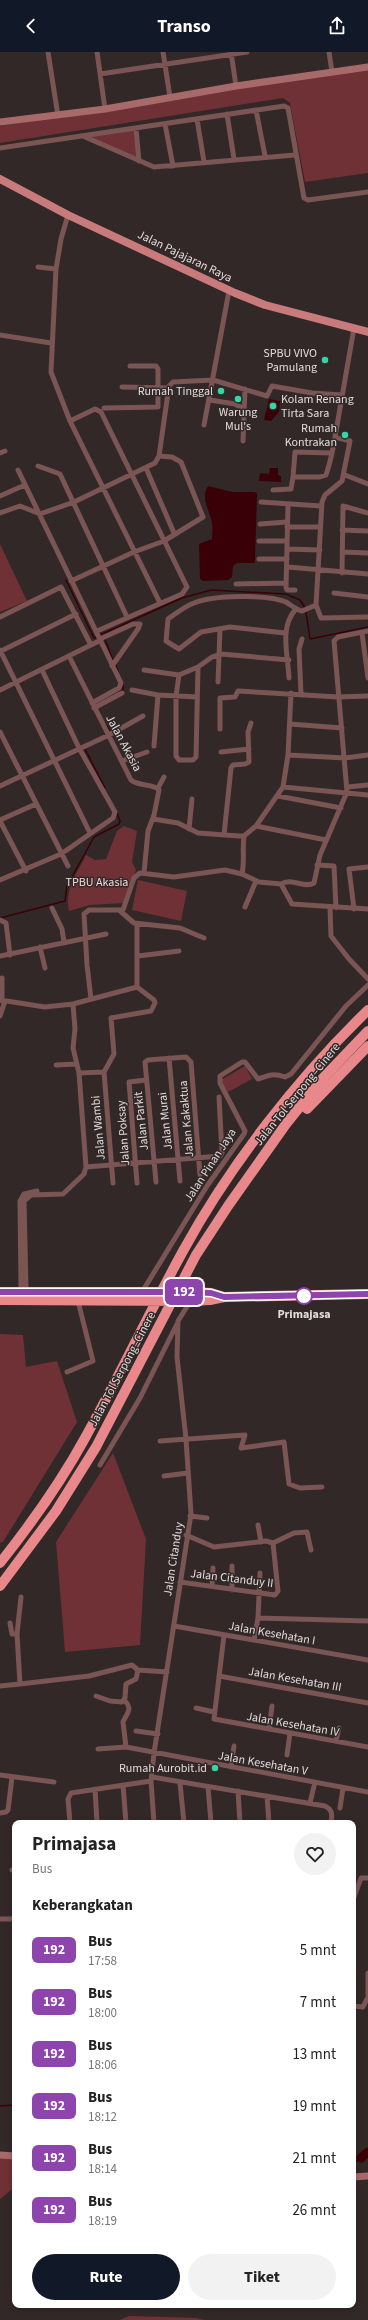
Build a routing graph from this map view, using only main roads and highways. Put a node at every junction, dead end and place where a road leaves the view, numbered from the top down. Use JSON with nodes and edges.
{"nodes":[{"id":1,"x":0,"y":179,"type":"edge"},
{"id":2,"x":368,"y":332,"type":"edge"},
{"id":3,"x":367,"y":1011,"type":"edge"},
{"id":4,"x":368,"y":1031,"type":"edge"},
{"id":5,"x":368,"y":1046,"type":"edge"},
{"id":6,"x":251,"y":1171,"type":"junction"},
{"id":7,"x":0,"y":1288,"type":"edge"},
{"id":8,"x":0,"y":1292,"type":"edge"},
{"id":9,"x":58,"y":1293,"type":"junction"},
{"id":10,"x":368,"y":1294,"type":"edge"},
{"id":11,"x":124,"y":1297,"type":"junction"},
{"id":12,"x":0,"y":1300,"type":"edge"},
{"id":13,"x":22,"y":1300,"type":"junction"},
{"id":14,"x":0,"y":1305,"type":"edge"},
{"id":15,"x":0,"y":1563,"type":"edge"},
{"id":16,"x":0,"y":1586,"type":"edge"}],
"edges":[{"from":1,"to":2,"type":"main road","name":"Jalan Pajajaran Raya"},
{"from":3,"to":15,"type":"highway","name":"Jalan Tol Serpong–Cinere"},
{"from":4,"to":6,"type":"highway","name":"Jalan Tol Serpong–Cinere"},
{"from":5,"to":6,"type":"highway"},
{"from":6,"to":16,"type":"highway","name":"Jalan Tol Serpong–Cinere"},
{"from":7,"to":9,"type":"highway"},
{"from":8,"to":9,"type":"highway"},
{"from":9,"to":11,"type":"highway"},
{"from":10,"to":11,"type":"highway"},
{"from":11,"to":13,"type":"highway"},
{"from":12,"to":13,"type":"highway"},
{"from":13,"to":14,"type":"highway"}]}
